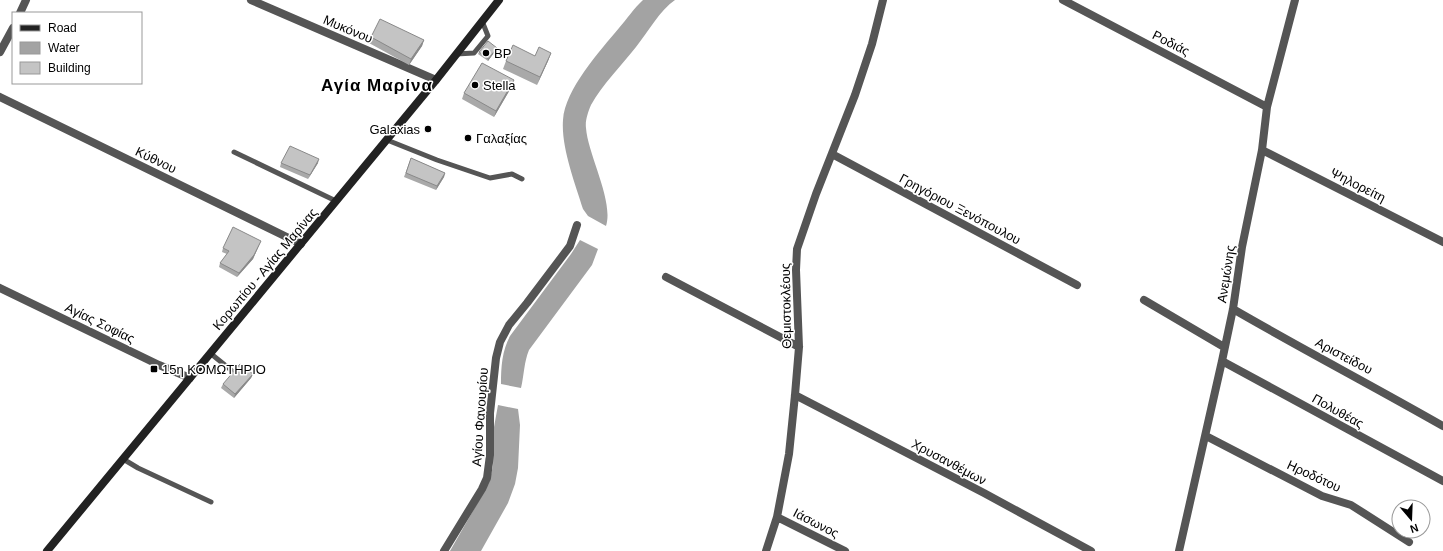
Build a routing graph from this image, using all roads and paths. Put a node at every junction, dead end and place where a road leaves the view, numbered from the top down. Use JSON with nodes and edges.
{"nodes":[{"id":1,"x":26,"y":0,"type":"edge"},
{"id":2,"x":251,"y":0,"type":"edge"},
{"id":3,"x":499,"y":0,"type":"edge"},
{"id":4,"x":882,"y":0,"type":"edge"},
{"id":5,"x":1063,"y":0,"type":"edge"},
{"id":6,"x":1295,"y":0,"type":"edge"},
{"id":7,"x":20,"y":12,"type":"edge"},
{"id":8,"x":482,"y":21,"type":"junction"},
{"id":9,"x":12,"y":30,"type":"edge"},
{"id":10,"x":0,"y":52,"type":"edge"},
{"id":11,"x":456,"y":54,"type":"junction"},
{"id":12,"x":436,"y":80,"type":"junction"},
{"id":13,"x":0,"y":97,"type":"edge"},
{"id":14,"x":1267,"y":106,"type":"junction"},
{"id":15,"x":387,"y":140,"type":"junction"},
{"id":16,"x":1262,"y":150,"type":"junction"},
{"id":17,"x":234,"y":152,"type":"dead end"},
{"id":18,"x":832,"y":154,"type":"junction"},
{"id":19,"x":522,"y":179,"type":"dead end"},
{"id":20,"x":336,"y":201,"type":"junction"},
{"id":21,"x":577,"y":225,"type":"dead end"},
{"id":22,"x":1443,"y":242,"type":"edge"},
{"id":23,"x":301,"y":244,"type":"junction"},
{"id":24,"x":666,"y":277,"type":"dead end"},
{"id":25,"x":1077,"y":286,"type":"dead end"},
{"id":26,"x":0,"y":288,"type":"edge"},
{"id":27,"x":1144,"y":300,"type":"dead end"},
{"id":28,"x":1233,"y":309,"type":"junction"},
{"id":29,"x":799,"y":347,"type":"junction"},
{"id":30,"x":1224,"y":347,"type":"junction"},
{"id":31,"x":210,"y":354,"type":"junction"},
{"id":32,"x":1222,"y":361,"type":"junction"},
{"id":33,"x":231,"y":370,"type":"dead end"},
{"id":34,"x":190,"y":378,"type":"junction"},
{"id":35,"x":795,"y":395,"type":"junction"},
{"id":36,"x":1443,"y":426,"type":"edge"},
{"id":37,"x":1206,"y":436,"type":"junction"},
{"id":38,"x":123,"y":459,"type":"junction"},
{"id":39,"x":1443,"y":481,"type":"edge"},
{"id":40,"x":211,"y":502,"type":"dead end"},
{"id":41,"x":777,"y":517,"type":"junction"},
{"id":42,"x":1409,"y":542,"type":"dead end"},
{"id":43,"x":47,"y":551,"type":"edge"},
{"id":44,"x":444,"y":551,"type":"edge"},
{"id":45,"x":766,"y":551,"type":"edge"},
{"id":46,"x":845,"y":551,"type":"edge"},
{"id":47,"x":1091,"y":551,"type":"edge"},
{"id":48,"x":1179,"y":551,"type":"edge"}],
"edges":[{"from":1,"to":7,"type":"street"},
{"from":2,"to":12,"type":"street","name":"Μυκόνου"},
{"from":3,"to":8,"type":"main road","name":"Κορωπίου - Αγίας Μαρίνας"},
{"from":4,"to":18,"type":"street","name":"Θεμιστοκλέους"},
{"from":5,"to":14,"type":"street","name":"Ροδιάς"},
{"from":6,"to":14,"type":"street","name":"Ανεμώνης"},
{"from":8,"to":11,"type":"main road","name":"Κορωπίου - Αγίας Μαρίνας"},
{"from":8,"to":11,"type":"lane"},
{"from":9,"to":10,"type":"street"},
{"from":11,"to":12,"type":"main road","name":"Κορωπίου - Αγίας Μαρίνας"},
{"from":12,"to":15,"type":"main road","name":"Κορωπίου - Αγίας Μαρίνας"},
{"from":13,"to":23,"type":"street","name":"Κύθνου"},
{"from":14,"to":16,"type":"street","name":"Ανεμώνης"},
{"from":15,"to":19,"type":"lane"},
{"from":15,"to":20,"type":"main road","name":"Κορωπίου - Αγίας Μαρίνας"},
{"from":16,"to":22,"type":"street","name":"Ψηλορείτη"},
{"from":16,"to":28,"type":"street","name":"Ανεμώνης"},
{"from":17,"to":20,"type":"lane"},
{"from":18,"to":25,"type":"street","name":"Γρηγόριου Ξενόπουλου"},
{"from":18,"to":29,"type":"street","name":"Θεμιστοκλέους"},
{"from":20,"to":23,"type":"main road","name":"Κορωπίου - Αγίας Μαρίνας"},
{"from":21,"to":44,"type":"street","name":"Αγίου Φανουρίου"},
{"from":23,"to":31,"type":"main road","name":"Κορωπίου - Αγίας Μαρίνας"},
{"from":24,"to":29,"type":"street"},
{"from":26,"to":34,"type":"street","name":"Αγίας Σοφίας"},
{"from":27,"to":30,"type":"street"},
{"from":28,"to":30,"type":"street","name":"Ανεμώνης"},
{"from":28,"to":36,"type":"street","name":"Αριστείδου"},
{"from":29,"to":35,"type":"street","name":"Θεμιστοκλέους"},
{"from":30,"to":32,"type":"street","name":"Ανεμώνης"},
{"from":31,"to":33,"type":"lane"},
{"from":31,"to":34,"type":"main road","name":"Κορωπίου - Αγίας Μαρίνας"},
{"from":32,"to":37,"type":"street","name":"Ανεμώνης"},
{"from":32,"to":39,"type":"street","name":"Πολυθέας"},
{"from":34,"to":38,"type":"main road","name":"Κορωπίου - Αγίας Μαρίνας"},
{"from":35,"to":41,"type":"street","name":"Θεμιστοκλέους"},
{"from":35,"to":47,"type":"street","name":"Χρυσανθέμων"},
{"from":37,"to":42,"type":"street","name":"Ηροδότου"},
{"from":37,"to":48,"type":"street","name":"Ανεμώνης"},
{"from":38,"to":40,"type":"lane"},
{"from":38,"to":43,"type":"main road","name":"Κορωπίου - Αγίας Μαρίνας"},
{"from":41,"to":45,"type":"street","name":"Θεμιστοκλέους"},
{"from":41,"to":46,"type":"street","name":"Ιάσωνος"}]}
